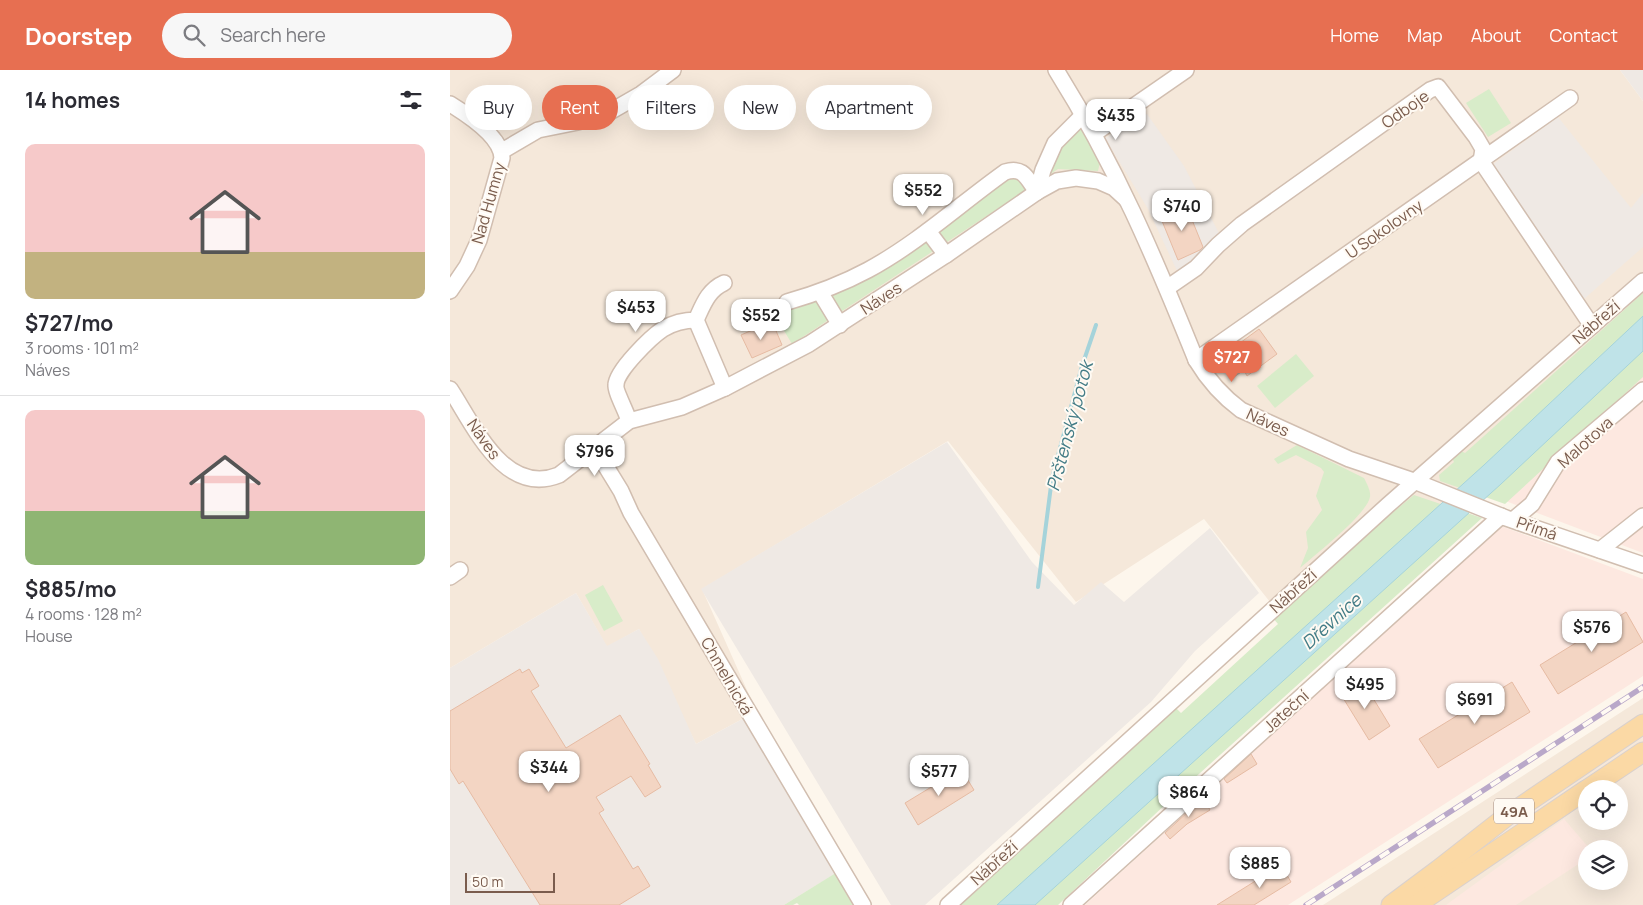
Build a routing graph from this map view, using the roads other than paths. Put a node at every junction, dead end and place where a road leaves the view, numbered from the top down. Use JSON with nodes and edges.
{"nodes":[{"id":1,"x":673,"y":70,"type":"edge"},
{"id":2,"x":1056,"y":70,"type":"edge"},
{"id":3,"x":1186,"y":70,"type":"edge"},
{"id":4,"x":1570,"y":98,"type":"dead end"},
{"id":5,"x":450,"y":104,"type":"edge"},
{"id":6,"x":1084,"y":114,"type":"junction"},
{"id":7,"x":1095,"y":133,"type":"junction"},
{"id":8,"x":502,"y":151,"type":"junction"},
{"id":9,"x":1481,"y":161,"type":"junction"},
{"id":10,"x":1037,"y":192,"type":"junction"},
{"id":11,"x":1130,"y":204,"type":"junction"},
{"id":12,"x":928,"y":231,"type":"junction"},
{"id":13,"x":946,"y":255,"type":"junction"},
{"id":14,"x":1643,"y":281,"type":"edge"},
{"id":15,"x":724,"y":282,"type":"dead end"},
{"id":16,"x":1167,"y":288,"type":"junction"},
{"id":17,"x":450,"y":291,"type":"edge"},
{"id":18,"x":820,"y":292,"type":"junction"},
{"id":19,"x":787,"y":302,"type":"dead end"},
{"id":20,"x":696,"y":320,"type":"junction"},
{"id":21,"x":840,"y":325,"type":"junction"},
{"id":22,"x":1592,"y":326,"type":"junction"},
{"id":23,"x":1196,"y":360,"type":"junction"},
{"id":24,"x":725,"y":388,"type":"junction"},
{"id":25,"x":450,"y":389,"type":"edge"},
{"id":26,"x":1643,"y":390,"type":"edge"},
{"id":27,"x":630,"y":421,"type":"junction"},
{"id":28,"x":594,"y":447,"type":"junction"},
{"id":29,"x":1414,"y":481,"type":"junction"},
{"id":30,"x":1432,"y":490,"type":"joint"},
{"id":31,"x":1502,"y":516,"type":"junction"},
{"id":32,"x":1643,"y":516,"type":"edge"},
{"id":33,"x":1600,"y":550,"type":"junction"},
{"id":34,"x":1643,"y":565,"type":"edge"},
{"id":35,"x":1643,"y":724,"type":"edge"},
{"id":36,"x":1643,"y":752,"type":"edge"},
{"id":37,"x":1601,"y":780,"type":"edge"},
{"id":38,"x":1578,"y":795,"type":"edge"},
{"id":39,"x":862,"y":905,"type":"edge"},
{"id":40,"x":948,"y":905,"type":"edge"},
{"id":41,"x":1071,"y":905,"type":"edge"},
{"id":42,"x":1391,"y":905,"type":"edge"},
{"id":43,"x":1416,"y":905,"type":"edge"}],
"edges":[{"from":1,"to":8,"type":"street","name":"Nad Humny"},
{"from":2,"to":6,"type":"street","name":"Náves"},
{"from":3,"to":7,"type":"street"},
{"from":4,"to":9,"type":"street","name":"U Sokolovny"},
{"from":5,"to":8,"type":"street"},
{"from":6,"to":7,"type":"street","name":"Náves"},
{"from":6,"to":10,"type":"street"},
{"from":7,"to":11,"type":"street","name":"Náves"},
{"from":8,"to":17,"type":"street","name":"Nad Humny"},
{"from":9,"to":16,"type":"street","name":"Odboje"},
{"from":9,"to":22,"type":"street","name":"Odboje"},
{"from":9,"to":23,"type":"street","name":"U Sokolovny"},
{"from":10,"to":11,"type":"street","name":"Náves"},
{"from":10,"to":12,"type":"street","name":"Náves"},
{"from":10,"to":13,"type":"street","name":"Náves"},
{"from":11,"to":16,"type":"street","name":"Náves"},
{"from":12,"to":13,"type":"street"},
{"from":12,"to":18,"type":"street","name":"Náves"},
{"from":13,"to":21,"type":"street","name":"Náves"},
{"from":14,"to":22,"type":"street","name":"Nábřeží"},
{"from":15,"to":20,"type":"street"},
{"from":16,"to":23,"type":"street","name":"Náves"},
{"from":18,"to":19,"type":"street","name":"Náves"},
{"from":18,"to":21,"type":"street"},
{"from":20,"to":24,"type":"street"},
{"from":20,"to":27,"type":"street"},
{"from":21,"to":24,"type":"street","name":"Náves"},
{"from":22,"to":29,"type":"street","name":"Nábřeží"},
{"from":23,"to":29,"type":"street","name":"Náves"},
{"from":24,"to":27,"type":"street","name":"Náves"},
{"from":25,"to":28,"type":"street","name":"Náves"},
{"from":26,"to":31,"type":"street","name":"Malotova"},
{"from":27,"to":28,"type":"street","name":"Náves"},
{"from":28,"to":39,"type":"street","name":"Chmelnická"},
{"from":29,"to":30,"type":"street","name":"Náves"},
{"from":29,"to":40,"type":"street","name":"Nábřeží"},
{"from":30,"to":31,"type":"street","name":"Přímá"},
{"from":31,"to":33,"type":"street","name":"Přímá"},
{"from":31,"to":41,"type":"street","name":"Jateční"},
{"from":32,"to":33,"type":"street"},
{"from":33,"to":34,"type":"street","name":"Přímá"},
{"from":35,"to":42,"type":"main road","number":"49A"},
{"from":36,"to":37,"type":"main road","number":"49A"},
{"from":38,"to":43,"type":"main road","number":"49A"}]}
